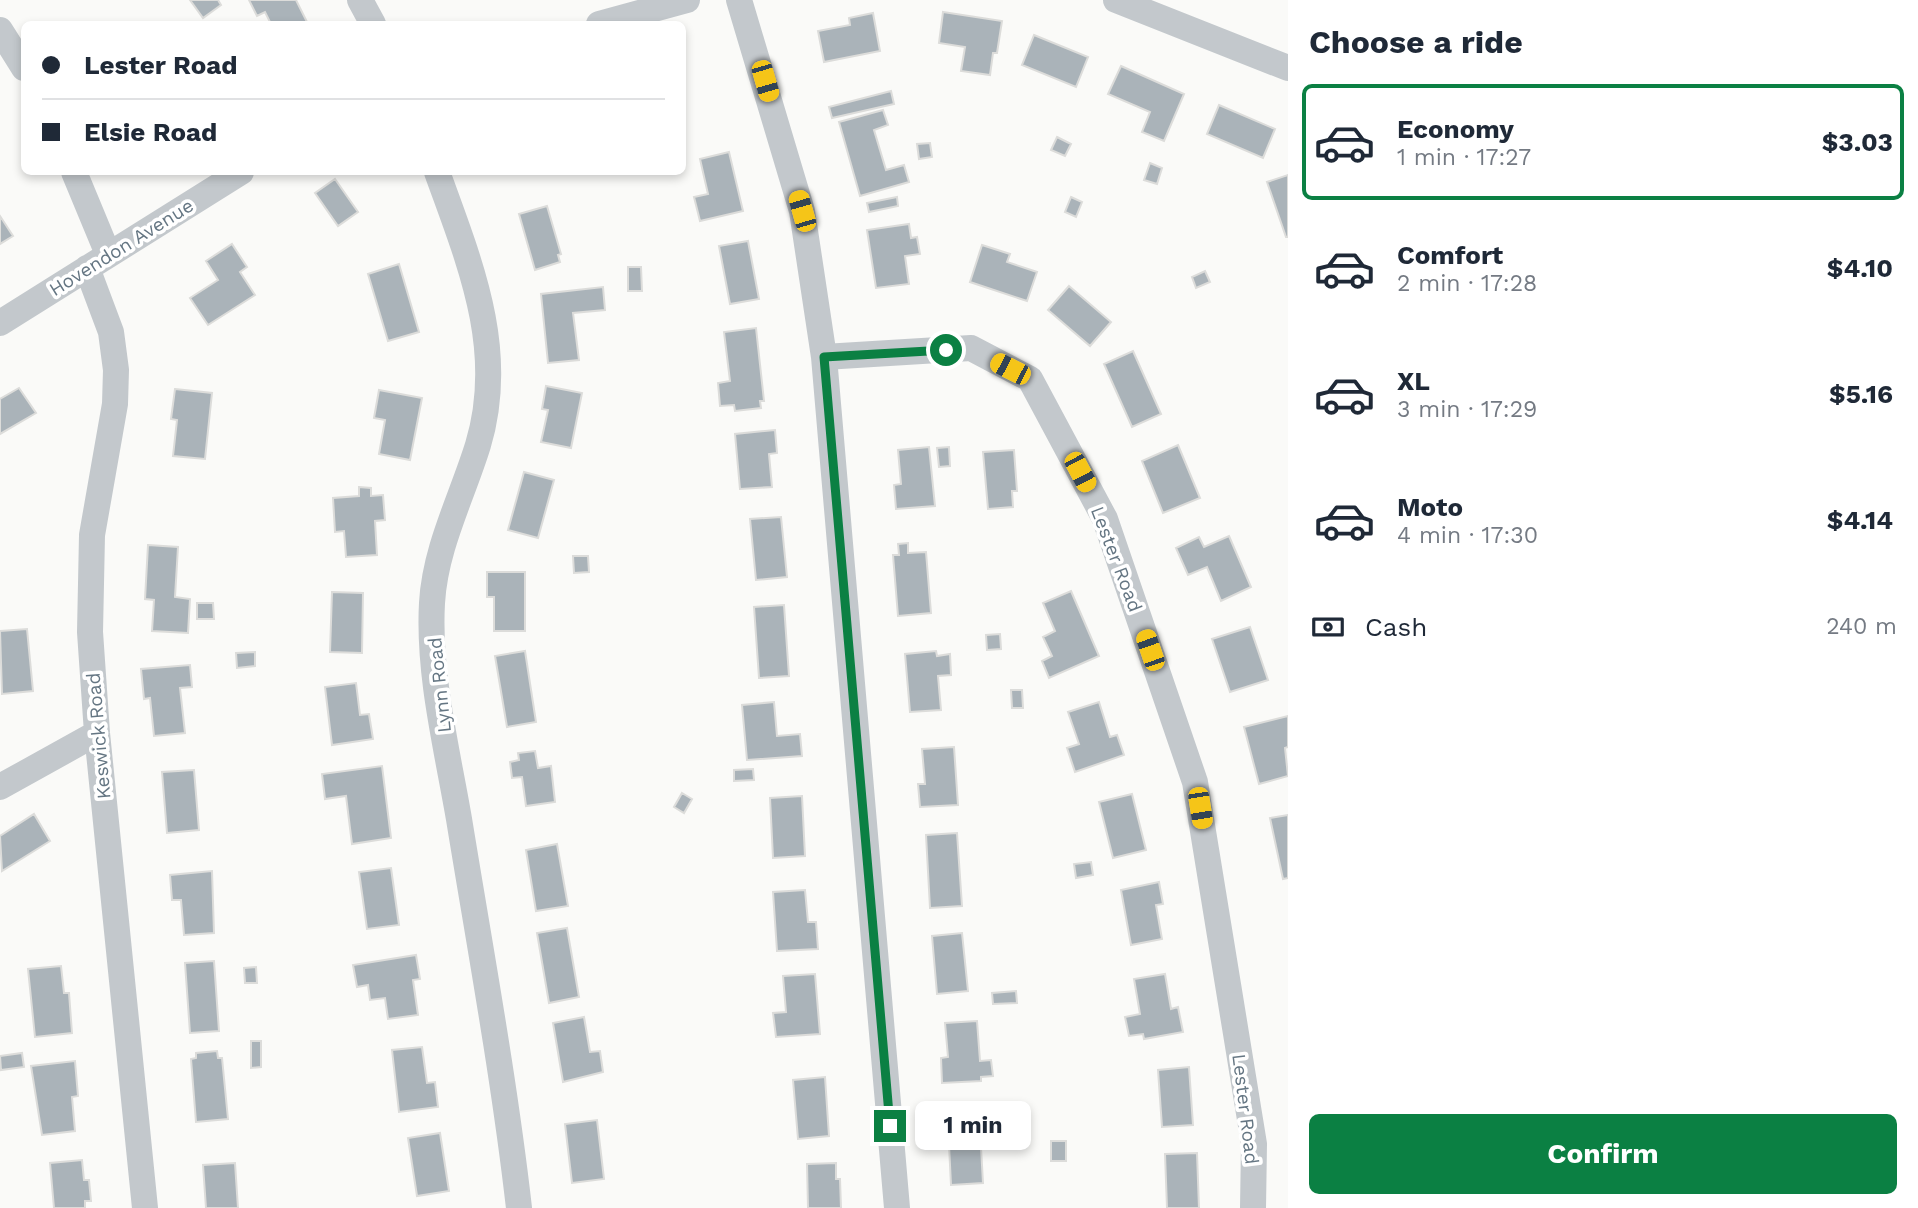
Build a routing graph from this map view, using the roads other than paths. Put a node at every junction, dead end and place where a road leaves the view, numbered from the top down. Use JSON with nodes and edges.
{"nodes":[{"id":1,"x":360,"y":0,"type":"edge"},
{"id":2,"x":687,"y":0,"type":"edge"},
{"id":3,"x":739,"y":0,"type":"edge"},
{"id":4,"x":1116,"y":0,"type":"edge"},
{"id":5,"x":371,"y":21,"type":"edge"},
{"id":6,"x":610,"y":21,"type":"edge"},
{"id":7,"x":0,"y":30,"type":"edge"},
{"id":8,"x":21,"y":63,"type":"edge"},
{"id":9,"x":1288,"y":68,"type":"edge"},
{"id":10,"x":75,"y":175,"type":"edge"},
{"id":11,"x":236,"y":175,"type":"edge"},
{"id":12,"x":438,"y":175,"type":"edge"},
{"id":13,"x":98,"y":261,"type":"junction"},
{"id":14,"x":0,"y":323,"type":"edge"},
{"id":15,"x":824,"y":357,"type":"junction"},
{"id":16,"x":97,"y":733,"type":"junction"},
{"id":17,"x":0,"y":787,"type":"edge"},
{"id":18,"x":145,"y":1208,"type":"edge"},
{"id":19,"x":519,"y":1208,"type":"edge"},
{"id":20,"x":897,"y":1208,"type":"edge"},
{"id":21,"x":1253,"y":1208,"type":"edge"}],
"edges":[{"from":1,"to":5,"type":"street"},
{"from":2,"to":6,"type":"street"},
{"from":3,"to":15,"type":"street"},
{"from":4,"to":9,"type":"street"},
{"from":7,"to":8,"type":"street"},
{"from":10,"to":13,"type":"street","name":"Keswick Road"},
{"from":11,"to":13,"type":"street","name":"Hovendon Avenue"},
{"from":12,"to":19,"type":"street","name":"Lynn Road"},
{"from":13,"to":14,"type":"street","name":"Hovendon Avenue"},
{"from":13,"to":16,"type":"street","name":"Keswick Road"},
{"from":15,"to":20,"type":"street"},
{"from":15,"to":21,"type":"street","name":"Lester Road"},
{"from":16,"to":17,"type":"street"},
{"from":16,"to":18,"type":"street","name":"Keswick Road"}]}
